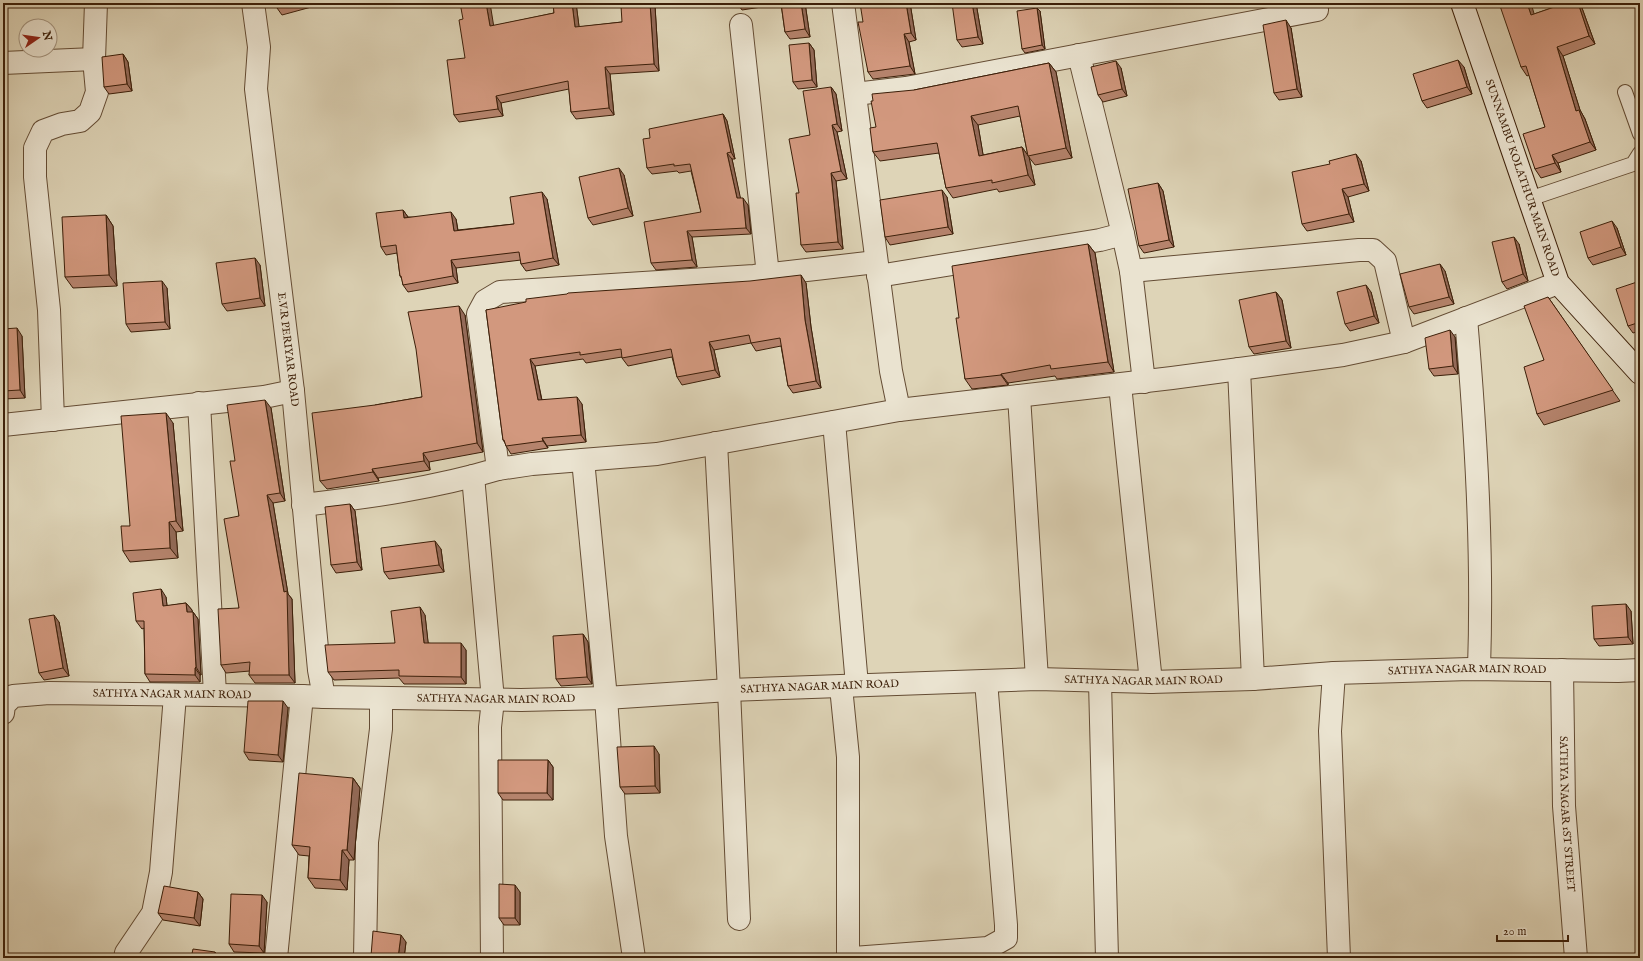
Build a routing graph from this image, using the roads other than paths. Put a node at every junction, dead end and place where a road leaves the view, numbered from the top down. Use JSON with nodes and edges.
{"nodes":[{"id":1,"x":96,"y":3,"type":"edge"},
{"id":2,"x":252,"y":3,"type":"edge"},
{"id":3,"x":843,"y":3,"type":"edge"},
{"id":4,"x":1462,"y":3,"type":"edge"},
{"id":5,"x":1317,"y":10,"type":"dead end"},
{"id":6,"x":741,"y":25,"type":"dead end"},
{"id":7,"x":1079,"y":55,"type":"junction"},
{"id":8,"x":94,"y":59,"type":"junction"},
{"id":9,"x":3,"y":63,"type":"edge"},
{"id":10,"x":1625,"y":92,"type":"dead end"},
{"id":11,"x":855,"y":94,"type":"junction"},
{"id":12,"x":1640,"y":134,"type":"edge"},
{"id":13,"x":1640,"y":153,"type":"edge"},
{"id":14,"x":1529,"y":199,"type":"junction"},
{"id":15,"x":1123,"y":234,"type":"junction"},
{"id":16,"x":877,"y":269,"type":"junction"},
{"id":17,"x":1131,"y":271,"type":"junction"},
{"id":18,"x":768,"y":275,"type":"junction"},
{"id":19,"x":1558,"y":283,"type":"junction"},
{"id":20,"x":1466,"y":318,"type":"junction"},
{"id":21,"x":1404,"y":342,"type":"junction"},
{"id":22,"x":1637,"y":366,"type":"edge"},
{"id":23,"x":1239,"y":369,"type":"junction"},
{"id":24,"x":1144,"y":382,"type":"junction"},
{"id":25,"x":1120,"y":384,"type":"junction"},
{"id":26,"x":293,"y":392,"type":"junction"},
{"id":27,"x":1019,"y":396,"type":"junction"},
{"id":28,"x":199,"y":403,"type":"junction"},
{"id":29,"x":899,"y":410,"type":"junction"},
{"id":30,"x":53,"y":420,"type":"junction"},
{"id":31,"x":834,"y":422,"type":"junction"},
{"id":32,"x":3,"y":425,"type":"edge"},
{"id":33,"x":716,"y":443,"type":"junction"},
{"id":34,"x":583,"y":460,"type":"junction"},
{"id":35,"x":498,"y":469,"type":"junction"},
{"id":36,"x":472,"y":476,"type":"junction"},
{"id":37,"x":303,"y":505,"type":"junction"},
{"id":38,"x":1479,"y":669,"type":"junction"},
{"id":39,"x":1562,"y":670,"type":"junction"},
{"id":40,"x":1640,"y":670,"type":"edge"},
{"id":41,"x":1334,"y":673,"type":"junction"},
{"id":42,"x":1037,"y":679,"type":"junction"},
{"id":43,"x":1253,"y":679,"type":"junction"},
{"id":44,"x":986,"y":681,"type":"junction"},
{"id":45,"x":1100,"y":682,"type":"junction"},
{"id":46,"x":1151,"y":682,"type":"junction"},
{"id":47,"x":849,"y":686,"type":"junction"},
{"id":48,"x":729,"y":690,"type":"junction"},
{"id":49,"x":175,"y":694,"type":"junction"},
{"id":50,"x":215,"y":694,"type":"junction"},
{"id":51,"x":302,"y":696,"type":"junction"},
{"id":52,"x":324,"y":698,"type":"junction"},
{"id":53,"x":606,"y":698,"type":"junction"},
{"id":54,"x":381,"y":699,"type":"junction"},
{"id":55,"x":493,"y":700,"type":"junction"},
{"id":56,"x":3,"y":709,"type":"edge"},
{"id":57,"x":739,"y":919,"type":"dead end"},
{"id":58,"x":125,"y":958,"type":"edge"},
{"id":59,"x":276,"y":958,"type":"edge"},
{"id":60,"x":365,"y":958,"type":"edge"},
{"id":61,"x":492,"y":958,"type":"edge"},
{"id":62,"x":634,"y":958,"type":"edge"},
{"id":63,"x":848,"y":958,"type":"edge"},
{"id":64,"x":853,"y":958,"type":"edge"},
{"id":65,"x":1107,"y":958,"type":"edge"},
{"id":66,"x":1338,"y":958,"type":"edge"},
{"id":67,"x":1576,"y":958,"type":"edge"}],
"edges":[{"from":1,"to":8,"type":"street"},
{"from":2,"to":26,"type":"street","name":"E.V.R PERIYAR ROAD"},
{"from":3,"to":11,"type":"street"},
{"from":4,"to":14,"type":"street","name":"SUNNAMBU KOLATHUR MAIN ROAD"},
{"from":5,"to":7,"type":"street"},
{"from":6,"to":18,"type":"street"},
{"from":7,"to":11,"type":"street"},
{"from":7,"to":15,"type":"street"},
{"from":8,"to":9,"type":"street"},
{"from":8,"to":30,"type":"street"},
{"from":10,"to":12,"type":"lane"},
{"from":11,"to":16,"type":"street"},
{"from":13,"to":14,"type":"lane"},
{"from":14,"to":19,"type":"street","name":"SUNNAMBU KOLATHUR MAIN ROAD"},
{"from":15,"to":16,"type":"street"},
{"from":15,"to":17,"type":"street"},
{"from":16,"to":18,"type":"street"},
{"from":16,"to":29,"type":"street"},
{"from":17,"to":21,"type":"street"},
{"from":17,"to":24,"type":"street"},
{"from":18,"to":35,"type":"street"},
{"from":19,"to":20,"type":"street"},
{"from":19,"to":22,"type":"street","name":"SUNNAMBU KOLATHUR MAIN ROAD"},
{"from":20,"to":21,"type":"street"},
{"from":20,"to":38,"type":"street"},
{"from":21,"to":23,"type":"street"},
{"from":23,"to":24,"type":"street"},
{"from":23,"to":43,"type":"street"},
{"from":24,"to":25,"type":"street"},
{"from":25,"to":27,"type":"street"},
{"from":25,"to":46,"type":"street"},
{"from":26,"to":28,"type":"street"},
{"from":26,"to":37,"type":"street","name":"E.V.R PERIYAR ROAD"},
{"from":27,"to":29,"type":"street"},
{"from":27,"to":42,"type":"street"},
{"from":28,"to":30,"type":"street"},
{"from":28,"to":50,"type":"street"},
{"from":29,"to":31,"type":"street"},
{"from":30,"to":32,"type":"street"},
{"from":31,"to":33,"type":"street"},
{"from":31,"to":47,"type":"street"},
{"from":33,"to":34,"type":"street"},
{"from":33,"to":48,"type":"street"},
{"from":34,"to":35,"type":"street"},
{"from":34,"to":53,"type":"street"},
{"from":35,"to":36,"type":"street"},
{"from":36,"to":37,"type":"street"},
{"from":36,"to":55,"type":"street"},
{"from":37,"to":52,"type":"street","name":"E.V.R PERIYAR ROAD"},
{"from":38,"to":39,"type":"street","name":"SATHYA NAGAR MAIN ROAD"},
{"from":38,"to":41,"type":"street","name":"SATHYA NAGAR MAIN ROAD"},
{"from":39,"to":40,"type":"street","name":"SATHYA NAGAR MAIN ROAD"},
{"from":39,"to":67,"type":"street","name":"SATHYA NAGAR 1ST STREET"},
{"from":41,"to":43,"type":"street","name":"SATHYA NAGAR MAIN ROAD"},
{"from":41,"to":66,"type":"street"},
{"from":42,"to":44,"type":"street","name":"SATHYA NAGAR MAIN ROAD"},
{"from":42,"to":45,"type":"street","name":"SATHYA NAGAR MAIN ROAD"},
{"from":43,"to":46,"type":"street","name":"SATHYA NAGAR MAIN ROAD"},
{"from":44,"to":47,"type":"street","name":"SATHYA NAGAR MAIN ROAD"},
{"from":44,"to":64,"type":"street"},
{"from":45,"to":46,"type":"street","name":"SATHYA NAGAR MAIN ROAD"},
{"from":45,"to":65,"type":"street"},
{"from":47,"to":48,"type":"street","name":"SATHYA NAGAR MAIN ROAD"},
{"from":47,"to":63,"type":"street"},
{"from":48,"to":53,"type":"street","name":"SATHYA NAGAR MAIN ROAD"},
{"from":48,"to":57,"type":"street"},
{"from":49,"to":50,"type":"street","name":"SATHYA NAGAR MAIN ROAD"},
{"from":49,"to":56,"type":"street","name":"SATHYA NAGAR MAIN ROAD"},
{"from":49,"to":58,"type":"street"},
{"from":50,"to":51,"type":"street","name":"SATHYA NAGAR MAIN ROAD"},
{"from":51,"to":52,"type":"street","name":"SATHYA NAGAR MAIN ROAD"},
{"from":51,"to":59,"type":"street"},
{"from":52,"to":54,"type":"street","name":"SATHYA NAGAR MAIN ROAD"},
{"from":53,"to":55,"type":"street","name":"SATHYA NAGAR MAIN ROAD"},
{"from":53,"to":62,"type":"street"},
{"from":54,"to":55,"type":"street","name":"SATHYA NAGAR MAIN ROAD"},
{"from":54,"to":60,"type":"street"},
{"from":55,"to":61,"type":"street"}]}
